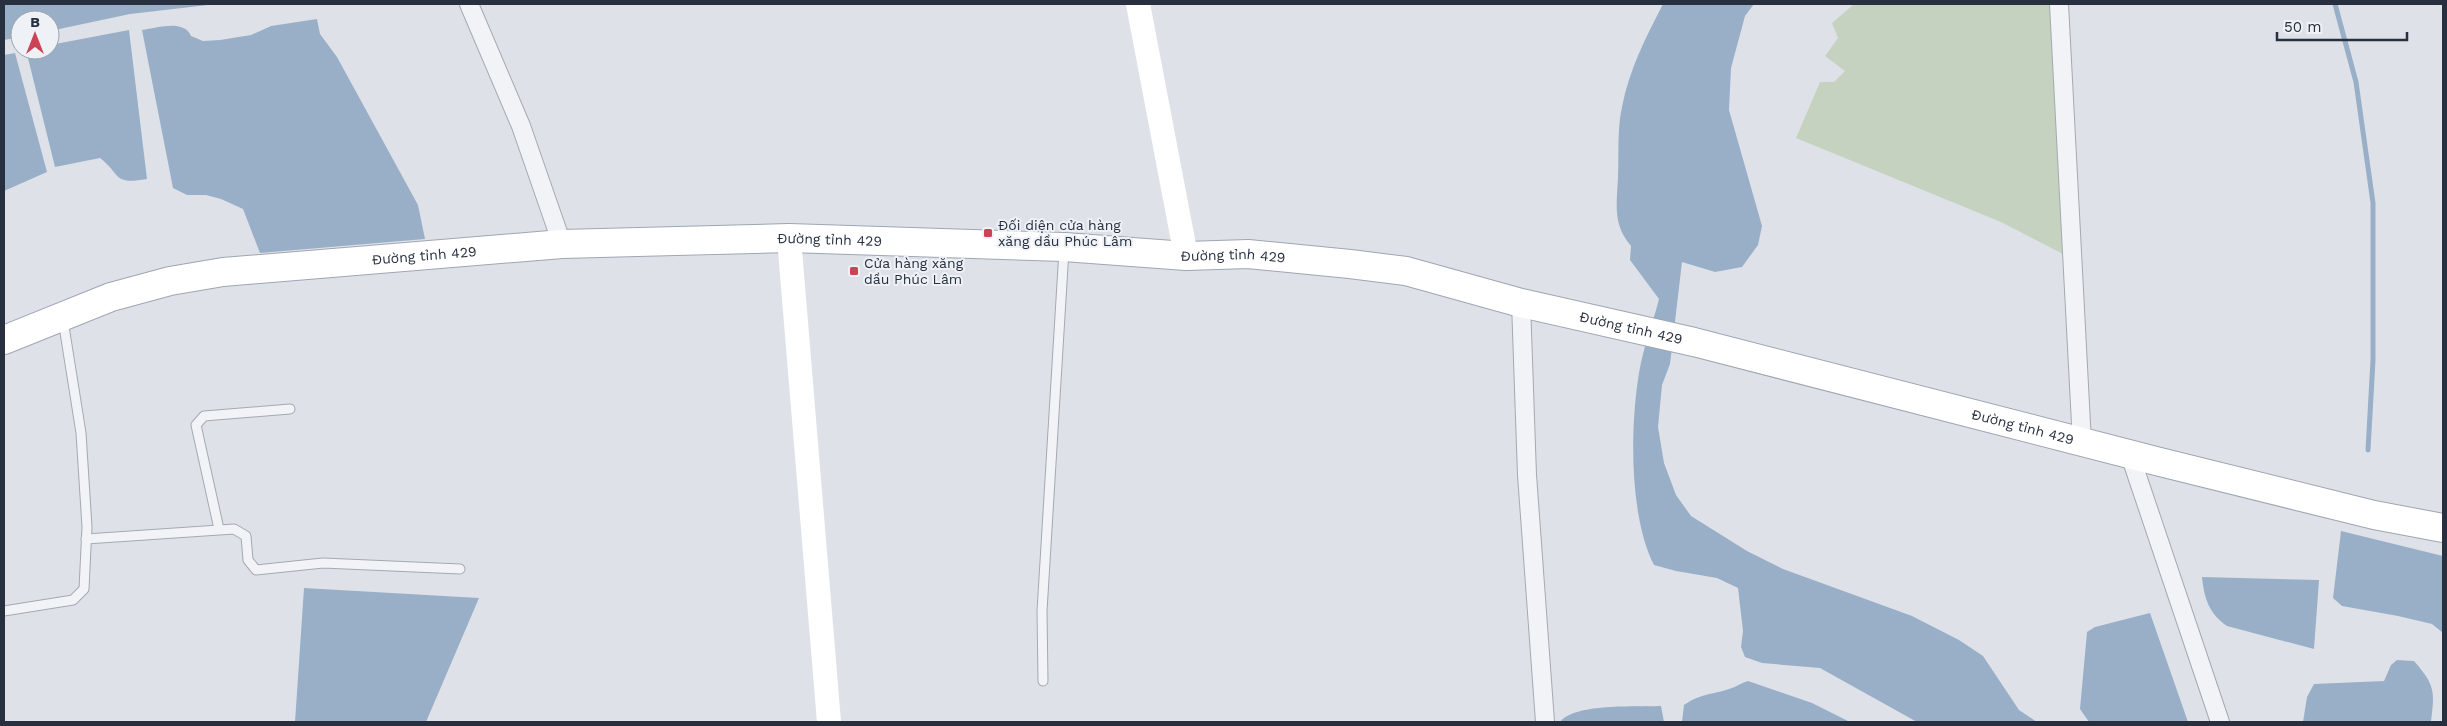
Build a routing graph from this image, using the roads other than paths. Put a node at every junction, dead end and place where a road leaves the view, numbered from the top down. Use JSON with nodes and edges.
{"nodes":[{"id":1,"x":469,"y":4,"type":"edge"},
{"id":2,"x":1138,"y":4,"type":"edge"},
{"id":3,"x":2059,"y":4,"type":"edge"},
{"id":4,"x":788,"y":238,"type":"junction"},
{"id":5,"x":562,"y":244,"type":"junction"},
{"id":6,"x":1064,"y":247,"type":"junction"},
{"id":7,"x":1186,"y":256,"type":"junction"},
{"id":8,"x":1521,"y":303,"type":"junction"},
{"id":9,"x":62,"y":315,"type":"junction"},
{"id":10,"x":4,"y":340,"type":"edge"},
{"id":11,"x":290,"y":409,"type":"dead end"},
{"id":12,"x":2082,"y":443,"type":"junction"},
{"id":13,"x":2130,"y":455,"type":"junction"},
{"id":14,"x":2443,"y":528,"type":"edge"},
{"id":15,"x":220,"y":530,"type":"junction"},
{"id":16,"x":86,"y":539,"type":"junction"},
{"id":17,"x":460,"y":569,"type":"dead end"},
{"id":18,"x":4,"y":611,"type":"edge"},
{"id":19,"x":1043,"y":681,"type":"dead end"},
{"id":20,"x":829,"y":722,"type":"edge"},
{"id":21,"x":1545,"y":722,"type":"edge"},
{"id":22,"x":2220,"y":722,"type":"edge"}],
"edges":[{"from":1,"to":5,"type":"street"},
{"from":2,"to":7,"type":"street"},
{"from":3,"to":12,"type":"street"},
{"from":4,"to":5,"type":"main road","name":"Đường tỉnh 429"},
{"from":4,"to":6,"type":"main road","name":"Đường tỉnh 429"},
{"from":4,"to":20,"type":"street"},
{"from":5,"to":9,"type":"main road","name":"Đường tỉnh 429"},
{"from":6,"to":7,"type":"main road","name":"Đường tỉnh 429"},
{"from":6,"to":19,"type":"lane"},
{"from":7,"to":8,"type":"main road","name":"Đường tỉnh 429"},
{"from":8,"to":12,"type":"main road","name":"Đường tỉnh 429"},
{"from":8,"to":21,"type":"street"},
{"from":9,"to":10,"type":"main road","name":"Đường tỉnh 429"},
{"from":9,"to":16,"type":"lane"},
{"from":11,"to":15,"type":"lane"},
{"from":12,"to":13,"type":"main road","name":"Đường tỉnh 429"},
{"from":13,"to":14,"type":"main road","name":"Đường tỉnh 429"},
{"from":13,"to":22,"type":"street"},
{"from":15,"to":16,"type":"lane"},
{"from":15,"to":17,"type":"lane"},
{"from":16,"to":18,"type":"lane"}]}
